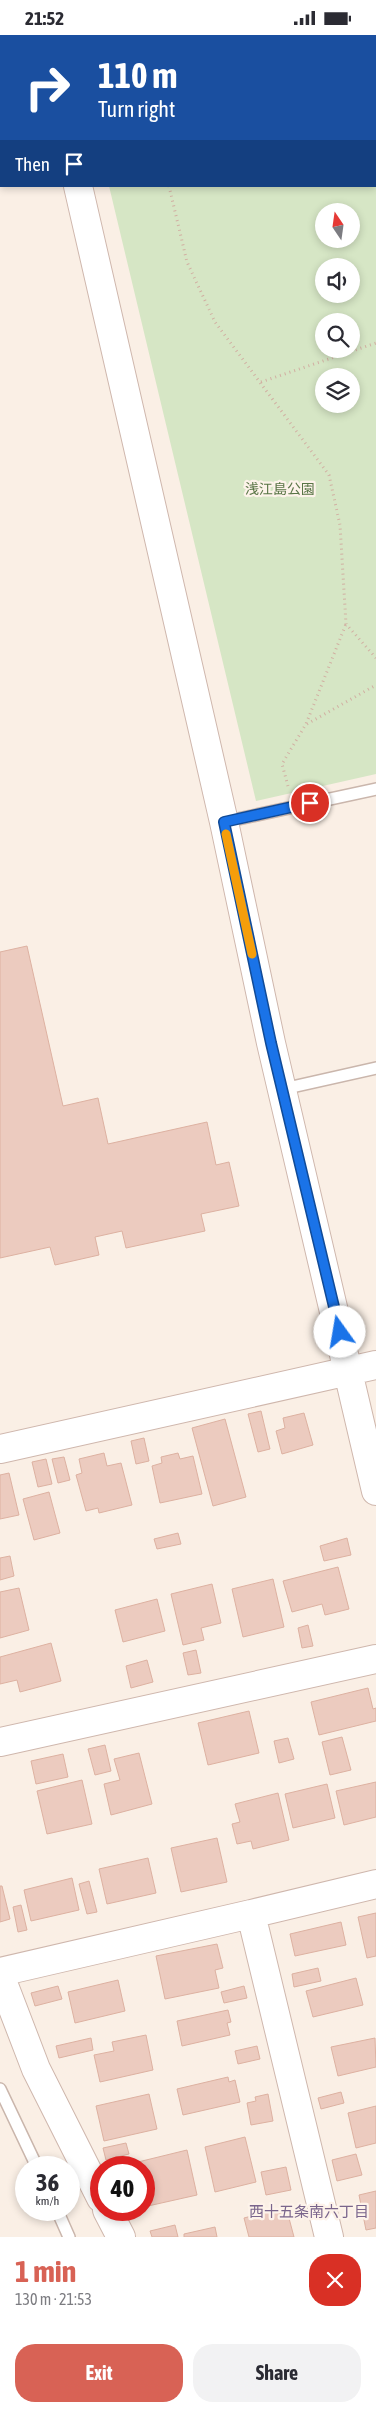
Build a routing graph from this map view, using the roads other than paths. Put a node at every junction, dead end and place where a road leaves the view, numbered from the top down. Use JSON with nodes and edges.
{"nodes":[{"id":1,"x":78,"y":187,"type":"edge"},
{"id":2,"x":376,"y":789,"type":"edge"},
{"id":3,"x":224,"y":822,"type":"junction"},
{"id":4,"x":376,"y":1068,"type":"edge"},
{"id":5,"x":283,"y":1089,"type":"junction"},
{"id":6,"x":376,"y":1365,"type":"edge"},
{"id":7,"x":349,"y":1371,"type":"junction"},
{"id":8,"x":0,"y":1449,"type":"edge"},
{"id":9,"x":376,"y":1491,"type":"edge"},
{"id":10,"x":376,"y":1659,"type":"edge"},
{"id":11,"x":0,"y":1742,"type":"edge"},
{"id":12,"x":376,"y":1884,"type":"edge"},
{"id":13,"x":252,"y":1914,"type":"junction"},
{"id":14,"x":0,"y":1973,"type":"edge"},
{"id":15,"x":0,"y":2089,"type":"edge"},
{"id":16,"x":32,"y":2156,"type":"edge"},
{"id":17,"x":90,"y":2176,"type":"edge"},
{"id":18,"x":62,"y":2221,"type":"edge"},
{"id":19,"x":113,"y":2221,"type":"edge"},
{"id":20,"x":69,"y":2237,"type":"edge"},
{"id":21,"x":121,"y":2237,"type":"edge"},
{"id":22,"x":329,"y":2237,"type":"edge"}],
"edges":[{"from":1,"to":3,"type":"street"},
{"from":2,"to":3,"type":"lane"},
{"from":3,"to":5,"type":"street"},
{"from":4,"to":5,"type":"lane"},
{"from":5,"to":7,"type":"street"},
{"from":6,"to":7,"type":"street"},
{"from":7,"to":8,"type":"street"},
{"from":7,"to":9,"type":"street"},
{"from":10,"to":11,"type":"street"},
{"from":12,"to":13,"type":"street"},
{"from":13,"to":14,"type":"street"},
{"from":13,"to":22,"type":"street"},
{"from":14,"to":17,"type":"street"},
{"from":15,"to":16,"type":"lane"},
{"from":18,"to":20,"type":"lane"},
{"from":19,"to":21,"type":"street"}]}
